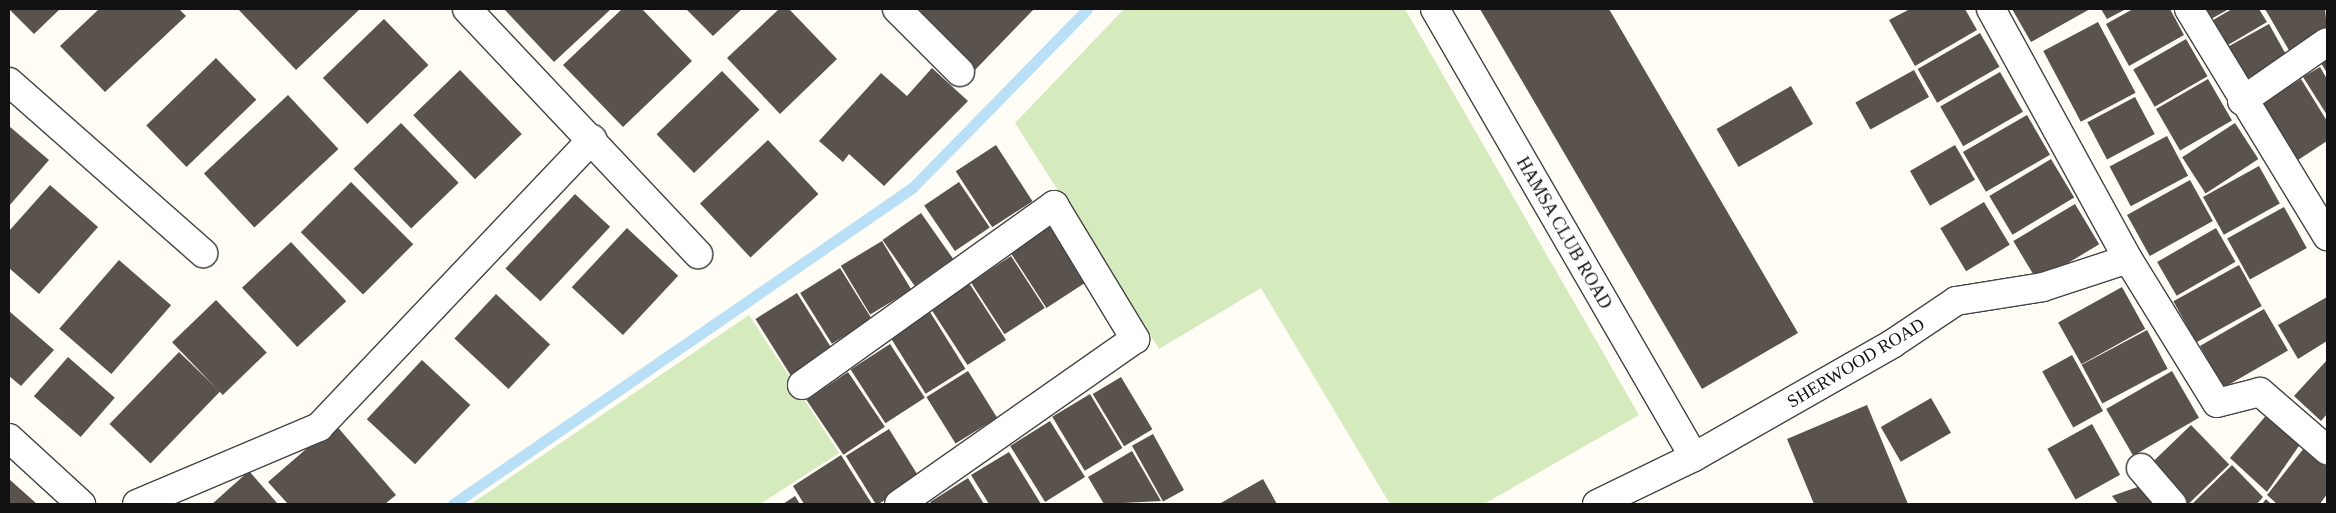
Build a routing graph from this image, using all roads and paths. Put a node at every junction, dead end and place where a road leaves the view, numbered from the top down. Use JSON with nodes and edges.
{"nodes":[{"id":1,"x":467,"y":9,"type":"edge"},
{"id":2,"x":897,"y":9,"type":"edge"},
{"id":3,"x":1435,"y":9,"type":"edge"},
{"id":4,"x":1992,"y":9,"type":"edge"},
{"id":5,"x":2189,"y":9,"type":"edge"},
{"id":6,"x":2327,"y":42,"type":"edge"},
{"id":7,"x":960,"y":72,"type":"dead end"},
{"id":8,"x":9,"y":82,"type":"edge"},
{"id":9,"x":2242,"y":101,"type":"junction"},
{"id":10,"x":592,"y":139,"type":"junction"},
{"id":11,"x":2327,"y":236,"type":"edge"},
{"id":12,"x":202,"y":253,"type":"dead end"},
{"id":13,"x":698,"y":254,"type":"dead end"},
{"id":14,"x":2128,"y":259,"type":"junction"},
{"id":15,"x":802,"y":385,"type":"dead end"},
{"id":16,"x":9,"y":438,"type":"edge"},
{"id":17,"x":2327,"y":450,"type":"edge"},
{"id":18,"x":1694,"y":457,"type":"junction"},
{"id":19,"x":2141,"y":468,"type":"dead end"},
{"id":20,"x":82,"y":504,"type":"edge"},
{"id":21,"x":137,"y":504,"type":"edge"},
{"id":22,"x":899,"y":504,"type":"edge"},
{"id":23,"x":1597,"y":504,"type":"edge"},
{"id":24,"x":2172,"y":504,"type":"edge"}],
"edges":[{"from":1,"to":10,"type":"street"},
{"from":2,"to":7,"type":"street"},
{"from":3,"to":18,"type":"street","name":"HAMSA CLUB ROAD"},
{"from":4,"to":14,"type":"street"},
{"from":5,"to":9,"type":"street"},
{"from":6,"to":9,"type":"street"},
{"from":8,"to":12,"type":"street"},
{"from":9,"to":11,"type":"street"},
{"from":10,"to":13,"type":"street"},
{"from":10,"to":21,"type":"street"},
{"from":14,"to":17,"type":"street"},
{"from":14,"to":18,"type":"street","name":"SHERWOOD ROAD"},
{"from":15,"to":22,"type":"street"},
{"from":16,"to":20,"type":"street"},
{"from":18,"to":23,"type":"street","name":"SHERWOOD ROAD"},
{"from":19,"to":24,"type":"street"}]}
